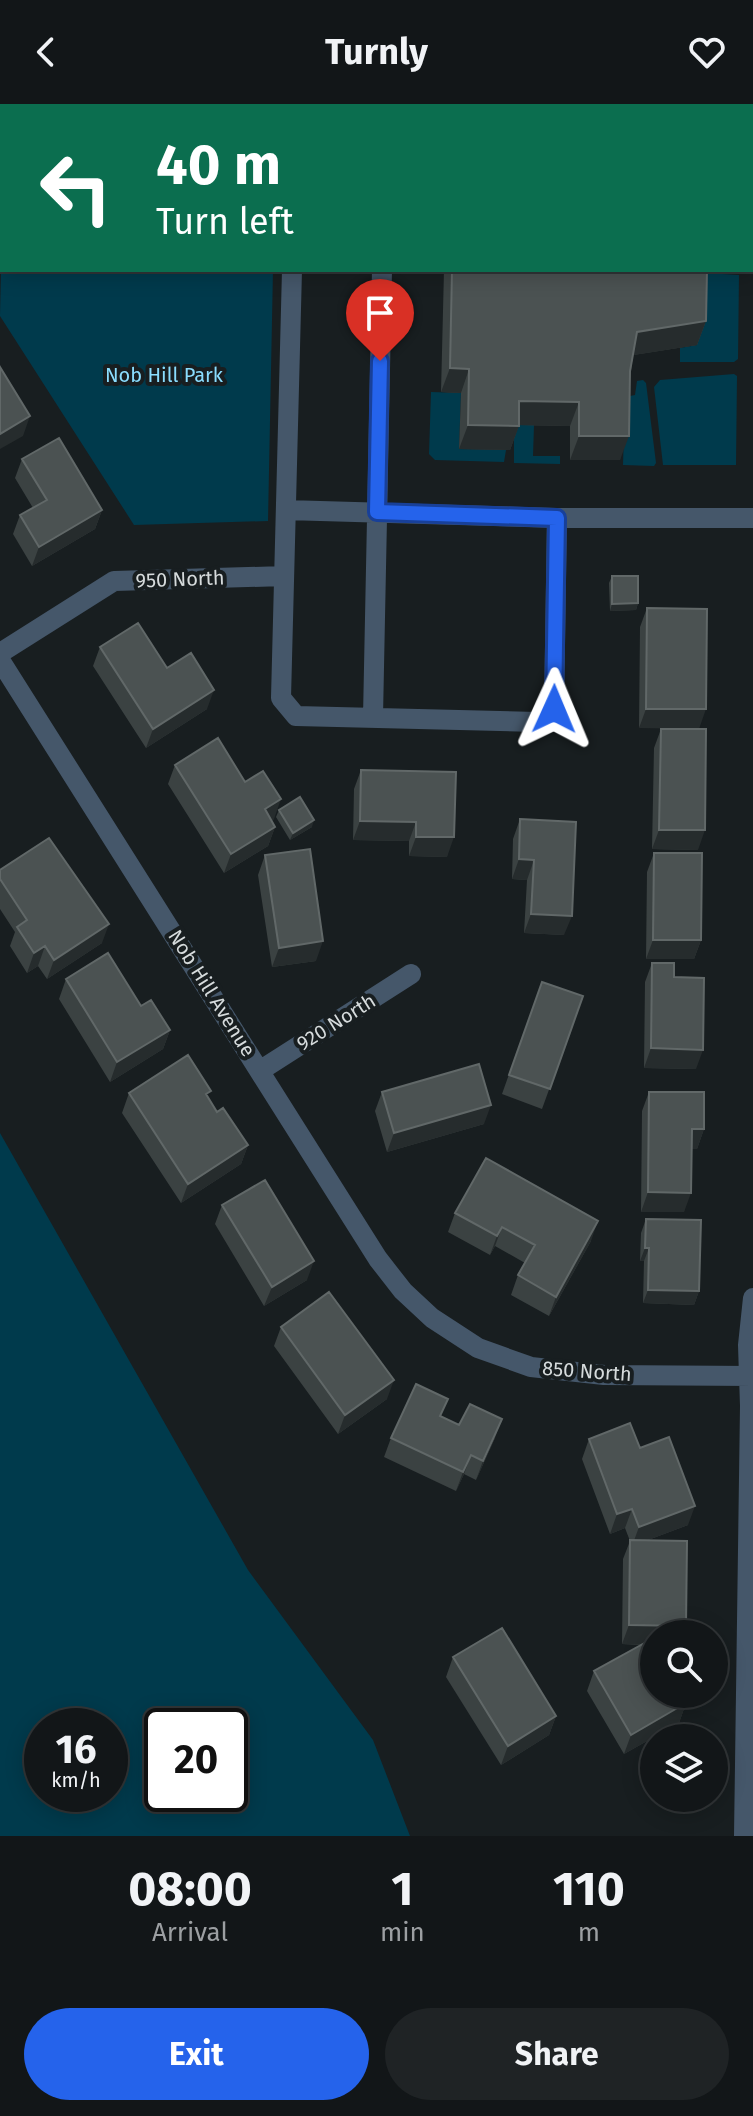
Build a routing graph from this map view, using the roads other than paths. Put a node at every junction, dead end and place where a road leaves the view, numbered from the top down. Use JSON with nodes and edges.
{"nodes":[{"id":1,"x":292,"y":272,"type":"edge"},
{"id":2,"x":382,"y":272,"type":"edge"},
{"id":3,"x":286,"y":510,"type":"junction"},
{"id":4,"x":377,"y":512,"type":"junction"},
{"id":5,"x":557,"y":518,"type":"junction"},
{"id":6,"x":753,"y":518,"type":"edge"},
{"id":7,"x":284,"y":576,"type":"junction"},
{"id":8,"x":0,"y":653,"type":"edge"},
{"id":9,"x":0,"y":660,"type":"edge"},
{"id":10,"x":373,"y":717,"type":"junction"},
{"id":11,"x":411,"y":974,"type":"dead end"},
{"id":12,"x":261,"y":1070,"type":"junction"},
{"id":13,"x":753,"y":1298,"type":"edge"},
{"id":14,"x":432,"y":1318,"type":"joint"},
{"id":15,"x":751,"y":1376,"type":"edge"},
{"id":16,"x":744,"y":1836,"type":"edge"}],
"edges":[{"from":1,"to":3,"type":"street"},
{"from":2,"to":4,"type":"street"},
{"from":3,"to":4,"type":"street"},
{"from":3,"to":7,"type":"street"},
{"from":4,"to":5,"type":"street"},
{"from":4,"to":10,"type":"street"},
{"from":5,"to":6,"type":"street"},
{"from":5,"to":10,"type":"street"},
{"from":7,"to":8,"type":"street","name":"950 North"},
{"from":7,"to":10,"type":"street"},
{"from":9,"to":12,"type":"street","name":"Nob Hill Avenue"},
{"from":11,"to":12,"type":"street","name":"920 North"},
{"from":12,"to":14,"type":"street","name":"Nob Hill Avenue"},
{"from":13,"to":15,"type":"street"},
{"from":14,"to":15,"type":"street","name":"850 North"},
{"from":15,"to":16,"type":"street"}]}
